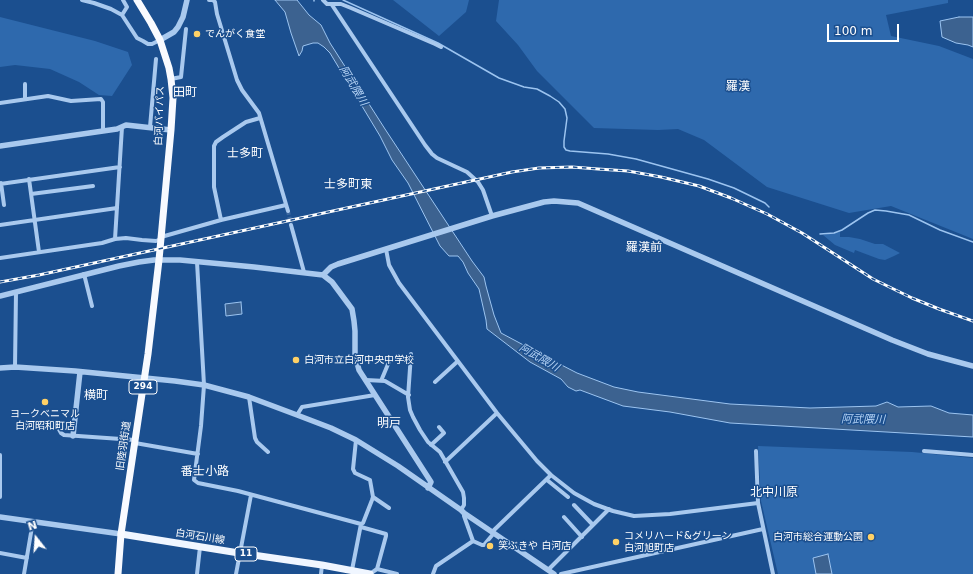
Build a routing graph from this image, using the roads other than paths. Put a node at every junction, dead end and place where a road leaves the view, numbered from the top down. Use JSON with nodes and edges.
{"nodes":[{"id":1,"x":82,"y":0,"type":"edge"},
{"id":2,"x":123,"y":0,"type":"edge"},
{"id":3,"x":137,"y":0,"type":"edge"},
{"id":4,"x":187,"y":0,"type":"edge"},
{"id":5,"x":209,"y":0,"type":"edge"},
{"id":6,"x":323,"y":0,"type":"edge"},
{"id":7,"x":332,"y":5,"type":"junction"},
{"id":8,"x":122,"y":15,"type":"junction"},
{"id":9,"x":186,"y":29,"type":"dead end"},
{"id":10,"x":160,"y":40,"type":"junction"},
{"id":11,"x":440,"y":47,"type":"dead end"},
{"id":12,"x":156,"y":59,"type":"dead end"},
{"id":13,"x":171,"y":79,"type":"junction"},
{"id":14,"x":25,"y":84,"type":"dead end"},
{"id":15,"x":25,"y":99,"type":"junction"},
{"id":16,"x":0,"y":103,"type":"edge"},
{"id":17,"x":260,"y":118,"type":"junction"},
{"id":18,"x":122,"y":127,"type":"junction"},
{"id":19,"x":150,"y":127,"type":"junction"},
{"id":20,"x":171,"y":130,"type":"junction"},
{"id":21,"x":103,"y":131,"type":"junction"},
{"id":22,"x":0,"y":146,"type":"edge"},
{"id":23,"x":120,"y":167,"type":"junction"},
{"id":24,"x":29,"y":179,"type":"junction"},
{"id":25,"x":0,"y":183,"type":"edge"},
{"id":26,"x":92,"y":186,"type":"dead end"},
{"id":27,"x":31,"y":194,"type":"junction"},
{"id":28,"x":4,"y":205,"type":"dead end"},
{"id":29,"x":286,"y":205,"type":"junction"},
{"id":30,"x":117,"y":208,"type":"junction"},
{"id":31,"x":288,"y":212,"type":"tunnel mouth"},
{"id":32,"x":492,"y":216,"type":"junction"},
{"id":33,"x":34,"y":220,"type":"junction"},
{"id":34,"x":221,"y":220,"type":"junction"},
{"id":35,"x":0,"y":225,"type":"edge"},
{"id":36,"x":292,"y":225,"type":"tunnel mouth"},
{"id":37,"x":161,"y":238,"type":"junction"},
{"id":38,"x":116,"y":239,"type":"junction"},
{"id":39,"x":386,"y":249,"type":"junction"},
{"id":40,"x":39,"y":252,"type":"junction"},
{"id":41,"x":0,"y":258,"type":"edge"},
{"id":42,"x":159,"y":260,"type":"junction"},
{"id":43,"x":197,"y":262,"type":"junction"},
{"id":44,"x":304,"y":272,"type":"junction"},
{"id":45,"x":84,"y":274,"type":"junction"},
{"id":46,"x":324,"y":275,"type":"junction"},
{"id":47,"x":16,"y":292,"type":"junction"},
{"id":48,"x":0,"y":296,"type":"edge"},
{"id":49,"x":92,"y":306,"type":"dead end"},
{"id":50,"x":412,"y":354,"type":"dead end"},
{"id":51,"x":391,"y":357,"type":"dead end"},
{"id":52,"x":458,"y":361,"type":"junction"},
{"id":53,"x":973,"y":366,"type":"edge"},
{"id":54,"x":15,"y":367,"type":"junction"},
{"id":55,"x":0,"y":368,"type":"edge"},
{"id":56,"x":80,"y":372,"type":"junction"},
{"id":57,"x":144,"y":378,"type":"junction"},
{"id":58,"x":366,"y":380,"type":"junction"},
{"id":59,"x":381,"y":381,"type":"junction"},
{"id":60,"x":435,"y":382,"type":"dead end"},
{"id":61,"x":204,"y":385,"type":"junction"},
{"id":62,"x":375,"y":394,"type":"junction"},
{"id":63,"x":409,"y":396,"type":"junction"},
{"id":64,"x":249,"y":397,"type":"junction"},
{"id":65,"x":497,"y":413,"type":"junction"},
{"id":66,"x":296,"y":415,"type":"junction"},
{"id":67,"x":439,"y":427,"type":"dead end"},
{"id":68,"x":19,"y":428,"type":"dead end"},
{"id":69,"x":73,"y":436,"type":"junction"},
{"id":70,"x":356,"y":440,"type":"junction"},
{"id":71,"x":135,"y":442,"type":"junction"},
{"id":72,"x":432,"y":445,"type":"junction"},
{"id":73,"x":756,"y":451,"type":"dead end"},
{"id":74,"x":924,"y":451,"type":"dead end"},
{"id":75,"x":268,"y":452,"type":"dead end"},
{"id":76,"x":198,"y":454,"type":"junction"},
{"id":77,"x":973,"y":455,"type":"edge"},
{"id":78,"x":0,"y":457,"type":"edge"},
{"id":79,"x":445,"y":462,"type":"junction"},
{"id":80,"x":551,"y":475,"type":"junction"},
{"id":81,"x":547,"y":480,"type":"junction"},
{"id":82,"x":428,"y":488,"type":"junction"},
{"id":83,"x":560,"y":492,"type":"junction"},
{"id":84,"x":251,"y":494,"type":"junction"},
{"id":85,"x":556,"y":495,"type":"dead end"},
{"id":86,"x":0,"y":497,"type":"edge"},
{"id":87,"x":372,"y":497,"type":"junction"},
{"id":88,"x":568,"y":497,"type":"dead end"},
{"id":89,"x":758,"y":503,"type":"junction"},
{"id":90,"x":574,"y":505,"type":"dead end"},
{"id":91,"x":389,"y":508,"type":"dead end"},
{"id":92,"x":609,"y":509,"type":"junction"},
{"id":93,"x":463,"y":512,"type":"junction"},
{"id":94,"x":0,"y":517,"type":"edge"},
{"id":95,"x":564,"y":517,"type":"dead end"},
{"id":96,"x":33,"y":521,"type":"junction"},
{"id":97,"x":593,"y":525,"type":"junction"},
{"id":98,"x":361,"y":526,"type":"junction"},
{"id":99,"x":763,"y":529,"type":"junction"},
{"id":100,"x":493,"y":532,"type":"junction"},
{"id":101,"x":121,"y":534,"type":"junction"},
{"id":102,"x":582,"y":537,"type":"junction"},
{"id":103,"x":473,"y":541,"type":"junction"},
{"id":104,"x":200,"y":546,"type":"junction"},
{"id":105,"x":0,"y":553,"type":"edge"},
{"id":106,"x":239,"y":553,"type":"junction"},
{"id":107,"x":27,"y":558,"type":"junction"},
{"id":108,"x":322,"y":566,"type":"junction"},
{"id":109,"x":377,"y":569,"type":"junction"},
{"id":110,"x":352,"y":570,"type":"junction"},
{"id":111,"x":548,"y":570,"type":"junction"},
{"id":112,"x":24,"y":574,"type":"edge"},
{"id":113,"x":118,"y":574,"type":"edge"},
{"id":114,"x":197,"y":574,"type":"edge"},
{"id":115,"x":236,"y":574,"type":"edge"},
{"id":116,"x":321,"y":574,"type":"edge"},
{"id":117,"x":370,"y":574,"type":"edge"},
{"id":118,"x":397,"y":574,"type":"edge"},
{"id":119,"x":433,"y":574,"type":"edge"},
{"id":120,"x":554,"y":574,"type":"edge"},
{"id":121,"x":561,"y":574,"type":"edge"},
{"id":122,"x":773,"y":574,"type":"edge"}],
"edges":[{"from":1,"to":8,"type":"street"},
{"from":2,"to":8,"type":"street"},
{"from":3,"to":10,"type":"highway","name":"白河バイパス","number":"294"},
{"from":4,"to":10,"type":"street"},
{"from":5,"to":17,"type":"street"},
{"from":6,"to":7,"type":"street"},
{"from":7,"to":11,"type":"street"},
{"from":7,"to":32,"type":"street"},
{"from":8,"to":10,"type":"street"},
{"from":9,"to":13,"type":"street"},
{"from":10,"to":13,"type":"highway","name":"白河バイパス","number":"294"},
{"from":12,"to":19,"type":"street"},
{"from":13,"to":20,"type":"highway","name":"白河バイパス","number":"294"},
{"from":14,"to":15,"type":"street"},
{"from":15,"to":16,"type":"street"},
{"from":15,"to":21,"type":"street"},
{"from":17,"to":29,"type":"street"},
{"from":17,"to":34,"type":"street"},
{"from":18,"to":19,"type":"street"},
{"from":18,"to":21,"type":"street"},
{"from":18,"to":23,"type":"street"},
{"from":19,"to":20,"type":"street"},
{"from":20,"to":37,"type":"highway","name":"白河バイパス","number":"294"},
{"from":21,"to":22,"type":"street"},
{"from":23,"to":24,"type":"street"},
{"from":23,"to":30,"type":"street"},
{"from":24,"to":25,"type":"street"},
{"from":24,"to":27,"type":"street"},
{"from":25,"to":28,"type":"street"},
{"from":26,"to":27,"type":"street"},
{"from":27,"to":33,"type":"street"},
{"from":29,"to":31,"type":"street"},
{"from":29,"to":34,"type":"street"},
{"from":30,"to":33,"type":"street"},
{"from":30,"to":38,"type":"street"},
{"from":32,"to":39,"type":"street"},
{"from":32,"to":53,"type":"street"},
{"from":33,"to":35,"type":"street"},
{"from":33,"to":40,"type":"street"},
{"from":34,"to":37,"type":"street"},
{"from":36,"to":44,"type":"street"},
{"from":37,"to":38,"type":"street"},
{"from":37,"to":42,"type":"highway","name":"旧陸羽街道","number":"294"},
{"from":38,"to":40,"type":"street"},
{"from":39,"to":46,"type":"street"},
{"from":39,"to":52,"type":"street"},
{"from":40,"to":41,"type":"street"},
{"from":42,"to":43,"type":"street"},
{"from":42,"to":45,"type":"street"},
{"from":42,"to":57,"type":"highway","name":"旧陸羽街道","number":"294"},
{"from":43,"to":44,"type":"street"},
{"from":43,"to":61,"type":"street"},
{"from":44,"to":46,"type":"street"},
{"from":45,"to":47,"type":"street"},
{"from":45,"to":49,"type":"street"},
{"from":46,"to":58,"type":"street"},
{"from":47,"to":48,"type":"street"},
{"from":47,"to":54,"type":"street"},
{"from":50,"to":63,"type":"street"},
{"from":51,"to":59,"type":"street"},
{"from":52,"to":60,"type":"street"},
{"from":52,"to":65,"type":"street"},
{"from":54,"to":55,"type":"street"},
{"from":54,"to":56,"type":"street"},
{"from":56,"to":57,"type":"street"},
{"from":56,"to":69,"type":"street"},
{"from":57,"to":61,"type":"street"},
{"from":57,"to":71,"type":"highway","name":"旧陸羽街道","number":"294"},
{"from":58,"to":59,"type":"street"},
{"from":58,"to":62,"type":"street"},
{"from":59,"to":63,"type":"street"},
{"from":61,"to":64,"type":"street"},
{"from":61,"to":76,"type":"street"},
{"from":62,"to":66,"type":"street"},
{"from":62,"to":82,"type":"street"},
{"from":63,"to":72,"type":"street"},
{"from":64,"to":66,"type":"street"},
{"from":64,"to":75,"type":"street"},
{"from":65,"to":79,"type":"street"},
{"from":65,"to":80,"type":"street"},
{"from":66,"to":70,"type":"street"},
{"from":67,"to":72,"type":"street"},
{"from":68,"to":69,"type":"street"},
{"from":69,"to":71,"type":"street"},
{"from":70,"to":82,"type":"street"},
{"from":70,"to":87,"type":"street"},
{"from":71,"to":76,"type":"street"},
{"from":71,"to":101,"type":"highway","name":"旧陸羽街道","number":"294"},
{"from":72,"to":79,"type":"street"},
{"from":73,"to":89,"type":"street"},
{"from":74,"to":77,"type":"street"},
{"from":76,"to":84,"type":"street"},
{"from":78,"to":86,"type":"street"},
{"from":79,"to":93,"type":"street"},
{"from":80,"to":81,"type":"street"},
{"from":80,"to":92,"type":"street"},
{"from":81,"to":83,"type":"street"},
{"from":81,"to":100,"type":"street"},
{"from":82,"to":93,"type":"street"},
{"from":83,"to":85,"type":"street"},
{"from":83,"to":88,"type":"street"},
{"from":84,"to":98,"type":"street"},
{"from":84,"to":106,"type":"street"},
{"from":87,"to":91,"type":"street"},
{"from":87,"to":98,"type":"street"},
{"from":89,"to":92,"type":"street"},
{"from":89,"to":99,"type":"street"},
{"from":90,"to":97,"type":"street"},
{"from":92,"to":97,"type":"street"},
{"from":93,"to":100,"type":"street"},
{"from":93,"to":103,"type":"street"},
{"from":94,"to":96,"type":"street"},
{"from":95,"to":102,"type":"street"},
{"from":96,"to":101,"type":"street"},
{"from":96,"to":107,"type":"street"},
{"from":97,"to":102,"type":"street"},
{"from":98,"to":109,"type":"street"},
{"from":98,"to":110,"type":"street"},
{"from":99,"to":121,"type":"street"},
{"from":99,"to":122,"type":"street"},
{"from":100,"to":103,"type":"street"},
{"from":100,"to":111,"type":"street"},
{"from":101,"to":104,"type":"main road","name":"白河石川線","number":"11"},
{"from":101,"to":113,"type":"highway","number":"294"},
{"from":102,"to":111,"type":"street"},
{"from":103,"to":119,"type":"street"},
{"from":104,"to":106,"type":"main road","name":"白河石川線","number":"11"},
{"from":104,"to":114,"type":"street"},
{"from":105,"to":107,"type":"street"},
{"from":106,"to":108,"type":"main road","name":"白河石川線","number":"11"},
{"from":106,"to":115,"type":"street"},
{"from":107,"to":112,"type":"street"},
{"from":108,"to":110,"type":"main road","name":"白河石川線","number":"11"},
{"from":108,"to":116,"type":"street"},
{"from":109,"to":117,"type":"street"},
{"from":109,"to":118,"type":"street"},
{"from":110,"to":117,"type":"main road","name":"白河石川線","number":"11"},
{"from":111,"to":120,"type":"street"}]}
